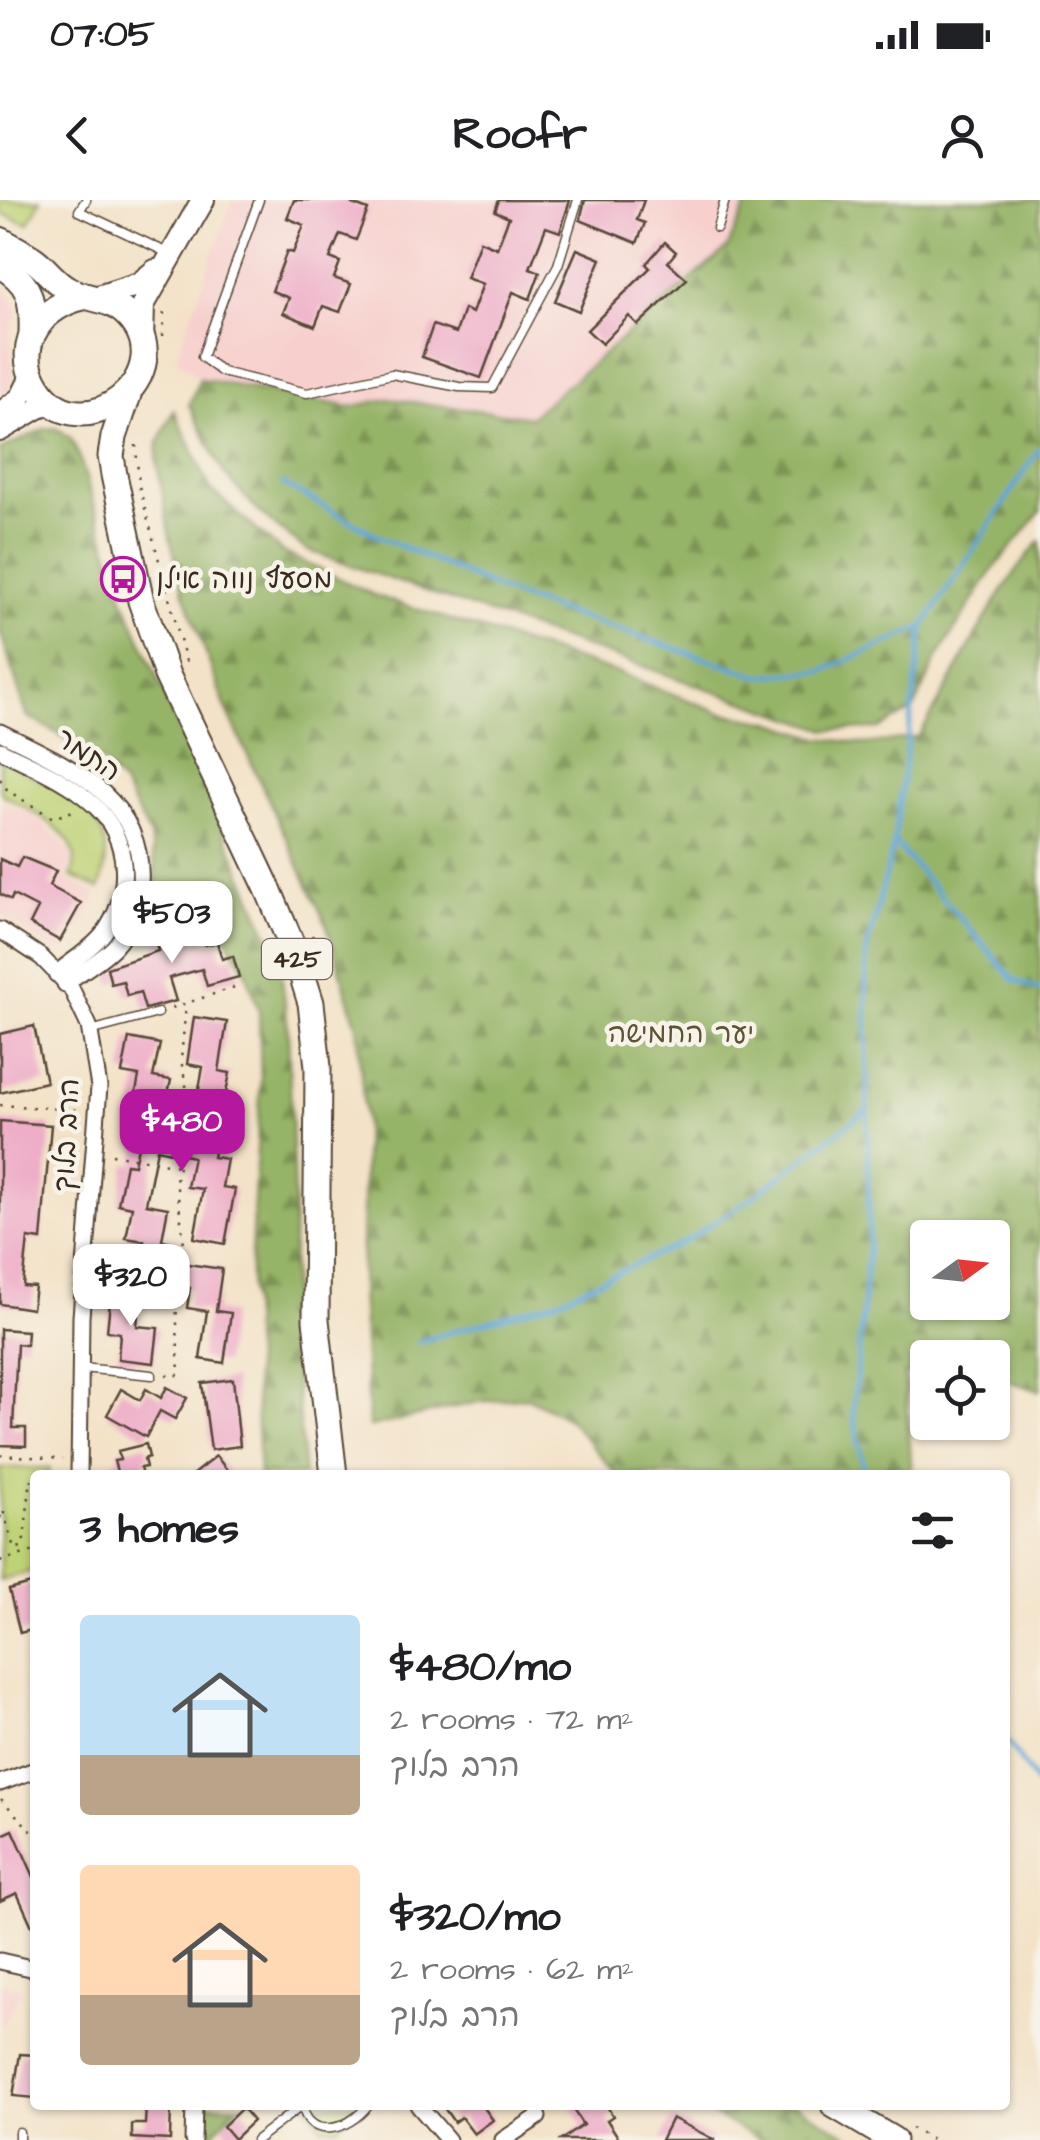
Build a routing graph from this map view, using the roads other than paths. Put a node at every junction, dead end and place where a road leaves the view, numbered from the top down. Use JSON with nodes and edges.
{"nodes":[{"id":1,"x":86,"y":200,"type":"edge"},
{"id":2,"x":202,"y":200,"type":"edge"},
{"id":3,"x":259,"y":200,"type":"edge"},
{"id":4,"x":578,"y":200,"type":"edge"},
{"id":5,"x":725,"y":200,"type":"edge"},
{"id":6,"x":718,"y":228,"type":"dead end"},
{"id":7,"x":0,"y":240,"type":"edge"},
{"id":8,"x":168,"y":259,"type":"junction"},
{"id":9,"x":0,"y":265,"type":"edge"},
{"id":10,"x":89,"y":298,"type":"junction"},
{"id":11,"x":32,"y":334,"type":"junction"},
{"id":12,"x":142,"y":342,"type":"junction"},
{"id":13,"x":32,"y":374,"type":"junction"},
{"id":14,"x":128,"y":395,"type":"junction"},
{"id":15,"x":62,"y":406,"type":"junction"},
{"id":16,"x":0,"y":413,"type":"edge"},
{"id":17,"x":0,"y":431,"type":"edge"},
{"id":18,"x":114,"y":475,"type":"junction"},
{"id":19,"x":0,"y":732,"type":"edge"},
{"id":20,"x":0,"y":750,"type":"edge"},
{"id":21,"x":0,"y":930,"type":"edge"},
{"id":22,"x":60,"y":979,"type":"junction"},
{"id":23,"x":158,"y":1013,"type":"road end"},
{"id":24,"x":90,"y":1031,"type":"junction"},
{"id":25,"x":79,"y":1368,"type":"junction"},
{"id":26,"x":152,"y":1375,"type":"road end"},
{"id":27,"x":77,"y":1468,"type":"edge"},
{"id":28,"x":333,"y":1470,"type":"edge"},
{"id":29,"x":30,"y":1772,"type":"edge"},
{"id":30,"x":0,"y":1784,"type":"edge"},
{"id":31,"x":0,"y":1961,"type":"edge"},
{"id":32,"x":30,"y":1968,"type":"edge"},
{"id":33,"x":194,"y":2110,"type":"edge"},
{"id":34,"x":296,"y":2110,"type":"edge"},
{"id":35,"x":303,"y":2110,"type":"edge"},
{"id":36,"x":363,"y":2110,"type":"edge"},
{"id":37,"x":422,"y":2110,"type":"edge"},
{"id":38,"x":843,"y":2110,"type":"edge"},
{"id":39,"x":538,"y":2116,"type":"dead end"},
{"id":40,"x":193,"y":2140,"type":"edge"},
{"id":41,"x":256,"y":2140,"type":"edge"},
{"id":42,"x":448,"y":2140,"type":"edge"},
{"id":43,"x":503,"y":2140,"type":"edge"},
{"id":44,"x":894,"y":2140,"type":"edge"}],
"edges":[{"from":1,"to":8,"type":"lane"},
{"from":2,"to":8,"type":"main road"},
{"from":3,"to":4,"type":"lane"},
{"from":5,"to":6,"type":"lane"},
{"from":7,"to":10,"type":"main road"},
{"from":8,"to":10,"type":"main road"},
{"from":8,"to":12,"type":"main road"},
{"from":9,"to":11,"type":"main road"},
{"from":10,"to":11,"type":"main road"},
{"from":10,"to":12,"type":"main road"},
{"from":11,"to":13,"type":"main road"},
{"from":12,"to":14,"type":"main road","number":"425"},
{"from":13,"to":15,"type":"main road","number":"425"},
{"from":13,"to":16,"type":"street"},
{"from":14,"to":15,"type":"main road"},
{"from":14,"to":18,"type":"main road","number":"425"},
{"from":15,"to":17,"type":"street"},
{"from":15,"to":18,"type":"main road","number":"425"},
{"from":18,"to":28,"type":"main road","number":"425"},
{"from":19,"to":22,"type":"street","name":"התמר"},
{"from":20,"to":22,"type":"street","name":"התמר"},
{"from":21,"to":22,"type":"street","name":"הרב בלוך"},
{"from":22,"to":24,"type":"street","name":"הרב בלוך"},
{"from":23,"to":24,"type":"lane"},
{"from":24,"to":25,"type":"street","name":"הרב בלוך"},
{"from":25,"to":26,"type":"lane"},
{"from":25,"to":27,"type":"street","name":"הרב בלוך"},
{"from":29,"to":30,"type":"street"},
{"from":31,"to":32,"type":"street"},
{"from":33,"to":40,"type":"street"},
{"from":34,"to":41,"type":"lane"},
{"from":35,"to":36,"type":"lane"},
{"from":37,"to":42,"type":"street"},
{"from":38,"to":44,"type":"main road"},
{"from":39,"to":43,"type":"street"}]}
